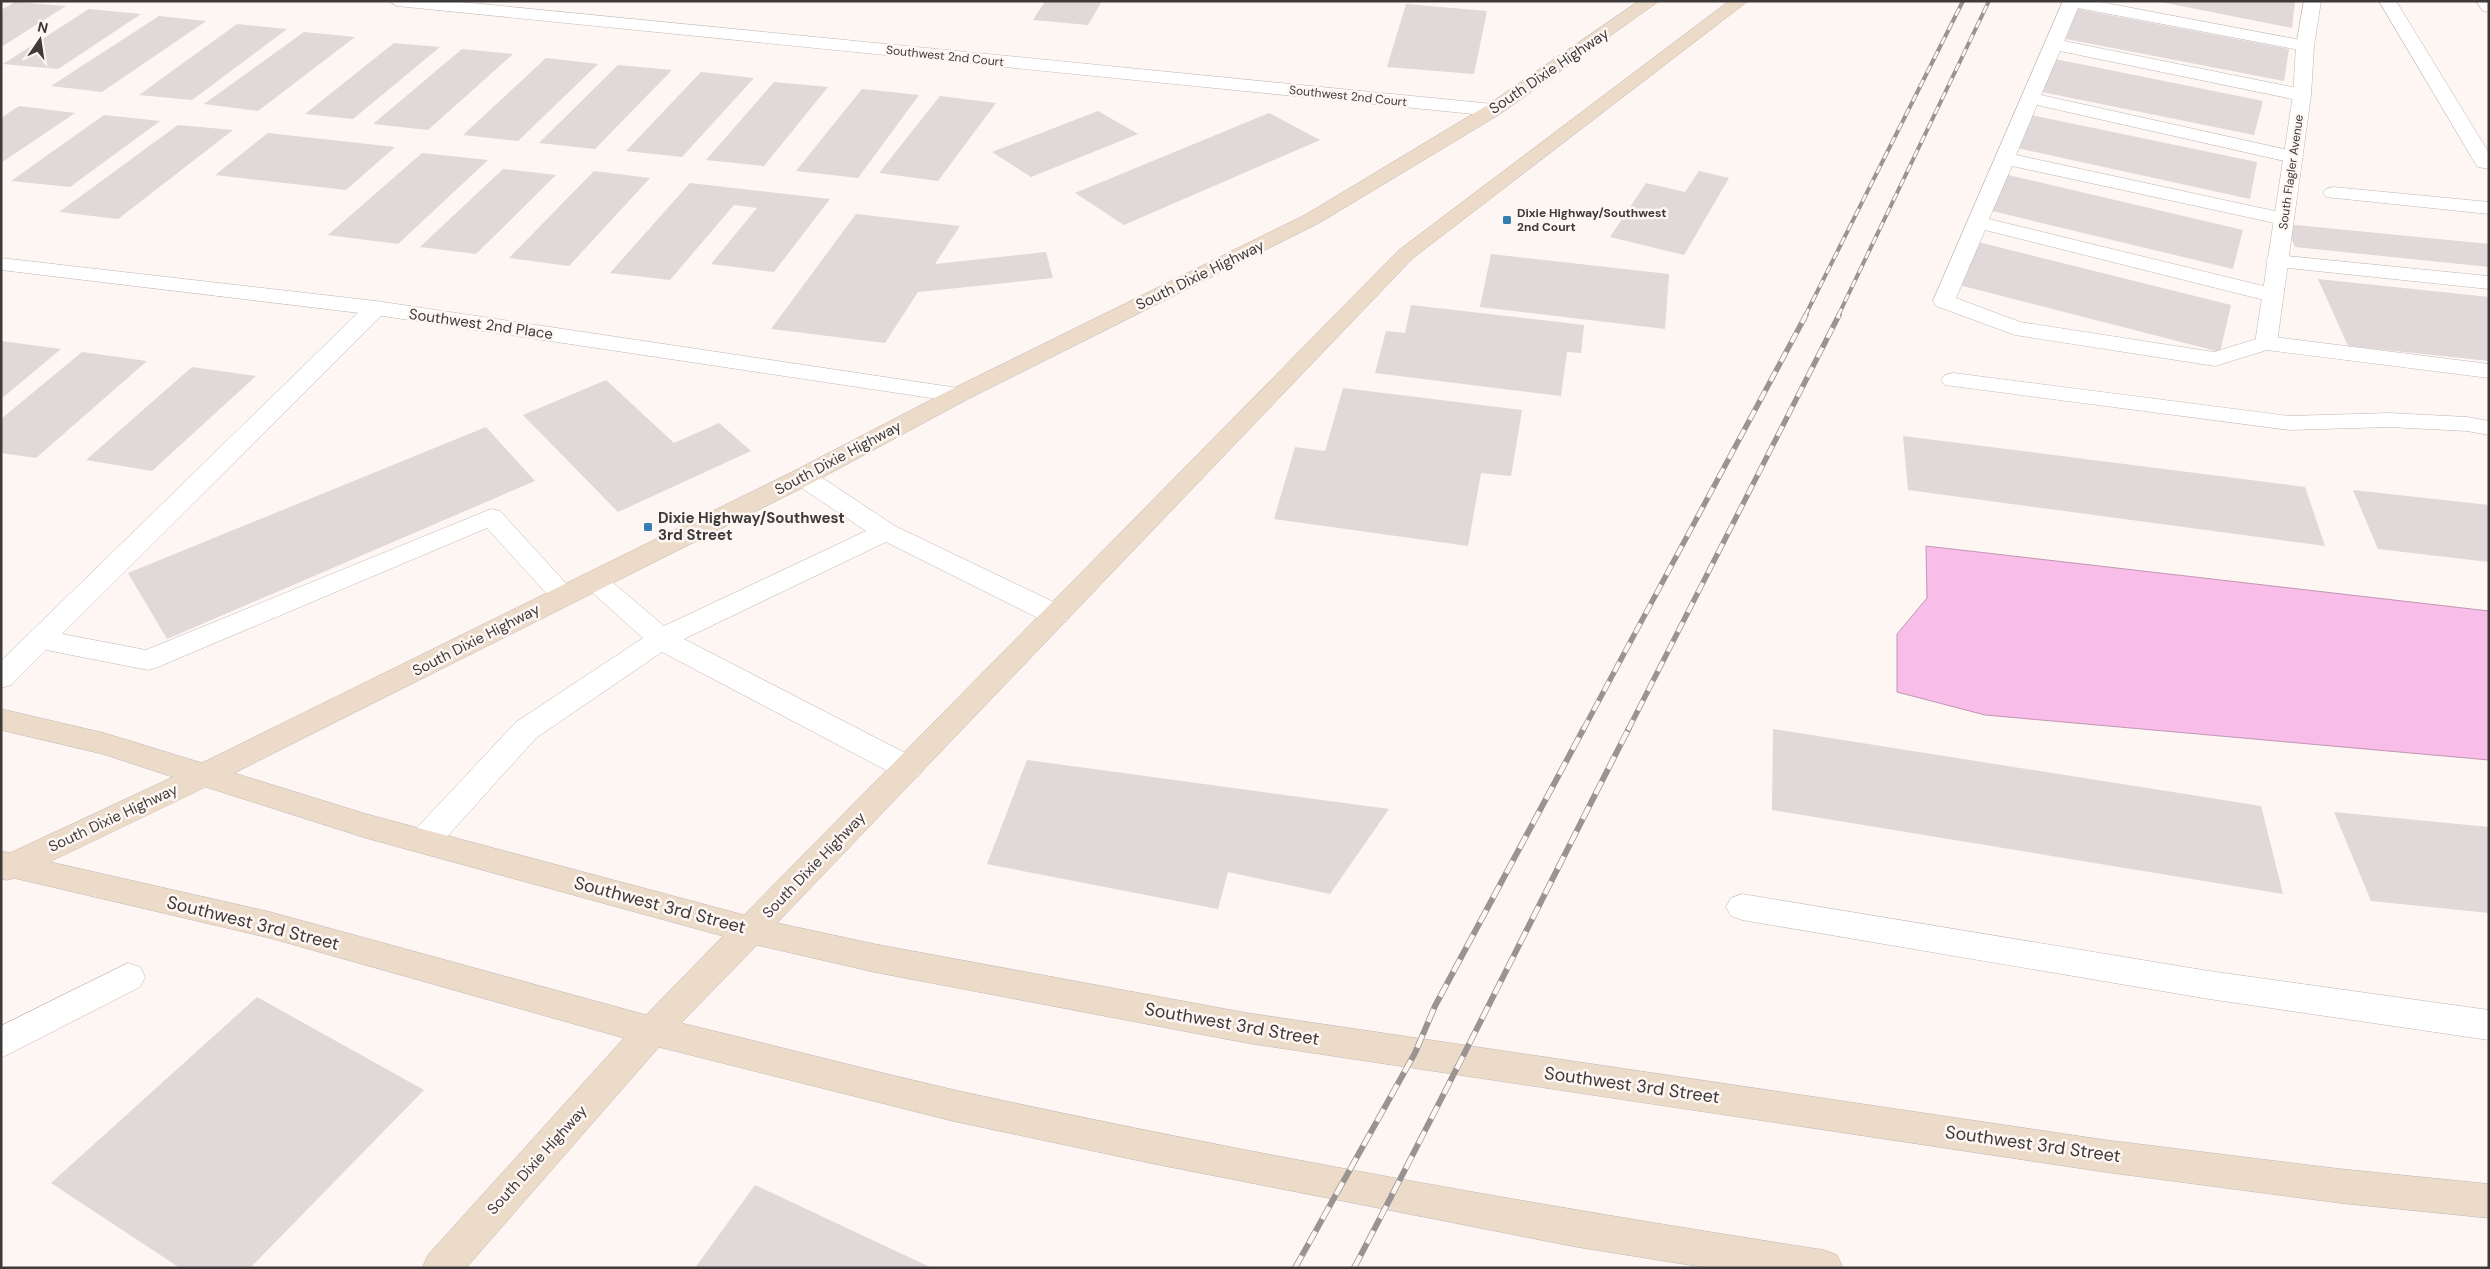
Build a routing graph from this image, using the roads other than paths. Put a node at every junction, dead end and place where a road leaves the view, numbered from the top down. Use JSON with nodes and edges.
{"nodes":[{"id":1,"x":396,"y":1,"type":"edge"},
{"id":2,"x":1651,"y":1,"type":"edge"},
{"id":3,"x":1740,"y":1,"type":"edge"},
{"id":4,"x":2313,"y":1,"type":"edge"},
{"id":5,"x":2387,"y":1,"type":"edge"},
{"id":6,"x":2484,"y":1,"type":"edge"},
{"id":7,"x":2072,"y":2,"type":"edge"},
{"id":8,"x":2489,"y":7,"type":"edge"},
{"id":9,"x":2053,"y":44,"type":"junction"},
{"id":10,"x":2305,"y":46,"type":"junction"},
{"id":11,"x":2302,"y":95,"type":"junction"},
{"id":12,"x":2030,"y":98,"type":"junction"},
{"id":13,"x":1492,"y":110,"type":"junction"},
{"id":14,"x":2293,"y":157,"type":"junction"},
{"id":15,"x":2004,"y":158,"type":"junction"},
{"id":16,"x":2488,"y":164,"type":"edge"},
{"id":17,"x":2333,"y":193,"type":"dead end"},
{"id":18,"x":2489,"y":208,"type":"edge"},
{"id":19,"x":2284,"y":219,"type":"junction"},
{"id":20,"x":1978,"y":222,"type":"junction"},
{"id":21,"x":2277,"y":262,"type":"junction"},
{"id":22,"x":1,"y":264,"type":"edge"},
{"id":23,"x":2488,"y":283,"type":"edge"},
{"id":24,"x":2272,"y":295,"type":"junction"},
{"id":25,"x":376,"y":308,"type":"junction"},
{"id":26,"x":2266,"y":343,"type":"junction"},
{"id":27,"x":2489,"y":371,"type":"edge"},
{"id":28,"x":1953,"y":380,"type":"dead end"},
{"id":29,"x":958,"y":394,"type":"junction"},
{"id":30,"x":2489,"y":428,"type":"edge"},
{"id":31,"x":803,"y":477,"type":"junction"},
{"id":32,"x":886,"y":532,"type":"junction"},
{"id":33,"x":595,"y":581,"type":"junction"},
{"id":34,"x":563,"y":596,"type":"junction"},
{"id":35,"x":1056,"y":616,"type":"junction"},
{"id":36,"x":661,"y":639,"type":"junction"},
{"id":37,"x":40,"y":640,"type":"junction"},
{"id":38,"x":1,"y":678,"type":"edge"},
{"id":39,"x":1,"y":719,"type":"edge"},
{"id":40,"x":908,"y":768,"type":"junction"},
{"id":41,"x":204,"y":775,"type":"junction"},
{"id":42,"x":424,"y":841,"type":"junction"},
{"id":43,"x":5,"y":867,"type":"edge"},
{"id":44,"x":1742,"y":907,"type":"dead end"},
{"id":45,"x":750,"y":930,"type":"junction"},
{"id":46,"x":128,"y":977,"type":"dead end"},
{"id":47,"x":2489,"y":1025,"type":"edge"},
{"id":48,"x":652,"y":1031,"type":"junction"},
{"id":49,"x":1,"y":1043,"type":"edge"},
{"id":50,"x":2489,"y":1201,"type":"edge"},
{"id":51,"x":440,"y":1268,"type":"edge"},
{"id":52,"x":1824,"y":1268,"type":"edge"}],
"edges":[{"from":1,"to":13,"type":"street","name":"Southwest 2nd Court"},
{"from":2,"to":13,"type":"main road","name":"South Dixie Highway"},
{"from":3,"to":35,"type":"main road","name":"South Dixie Highway"},
{"from":4,"to":10,"type":"street","name":"South Flagler Avenue"},
{"from":5,"to":16,"type":"street"},
{"from":6,"to":8,"type":"street"},
{"from":7,"to":9,"type":"street"},
{"from":7,"to":10,"type":"street"},
{"from":9,"to":11,"type":"street"},
{"from":9,"to":12,"type":"street"},
{"from":10,"to":11,"type":"street","name":"South Flagler Avenue"},
{"from":11,"to":14,"type":"street","name":"South Flagler Avenue"},
{"from":12,"to":14,"type":"street"},
{"from":12,"to":15,"type":"street"},
{"from":13,"to":29,"type":"main road","name":"South Dixie Highway"},
{"from":14,"to":19,"type":"street","name":"South Flagler Avenue"},
{"from":15,"to":19,"type":"street"},
{"from":15,"to":20,"type":"street"},
{"from":17,"to":18,"type":"street"},
{"from":19,"to":21,"type":"street","name":"South Flagler Avenue"},
{"from":20,"to":24,"type":"street"},
{"from":20,"to":26,"type":"street"},
{"from":21,"to":23,"type":"street"},
{"from":21,"to":24,"type":"street","name":"South Flagler Avenue"},
{"from":22,"to":25,"type":"street","name":"Southwest 2nd Place"},
{"from":24,"to":26,"type":"street","name":"South Flagler Avenue"},
{"from":25,"to":29,"type":"street","name":"Southwest 2nd Place"},
{"from":25,"to":37,"type":"street"},
{"from":26,"to":27,"type":"street"},
{"from":28,"to":30,"type":"street"},
{"from":29,"to":31,"type":"main road","name":"South Dixie Highway"},
{"from":31,"to":32,"type":"street"},
{"from":31,"to":33,"type":"main road","name":"South Dixie Highway"},
{"from":32,"to":35,"type":"street"},
{"from":32,"to":36,"type":"street"},
{"from":33,"to":34,"type":"main road","name":"South Dixie Highway"},
{"from":33,"to":36,"type":"street"},
{"from":34,"to":37,"type":"street"},
{"from":34,"to":41,"type":"main road","name":"South Dixie Highway"},
{"from":35,"to":40,"type":"main road","name":"South Dixie Highway"},
{"from":36,"to":40,"type":"street"},
{"from":36,"to":42,"type":"street"},
{"from":37,"to":38,"type":"street"},
{"from":39,"to":41,"type":"main road","name":"Southwest 3rd Street"},
{"from":40,"to":45,"type":"main road","name":"South Dixie Highway"},
{"from":41,"to":42,"type":"main road","name":"Southwest 3rd Street"},
{"from":41,"to":43,"type":"main road","name":"South Dixie Highway"},
{"from":42,"to":45,"type":"main road","name":"Southwest 3rd Street"},
{"from":43,"to":48,"type":"main road","name":"Southwest 3rd Street"},
{"from":44,"to":47,"type":"street"},
{"from":45,"to":48,"type":"main road","name":"South Dixie Highway"},
{"from":45,"to":50,"type":"main road","name":"Southwest 3rd Street"},
{"from":46,"to":49,"type":"street"},
{"from":48,"to":51,"type":"main road","name":"South Dixie Highway"},
{"from":48,"to":52,"type":"main road","name":"Southwest 3rd Street"}]}
